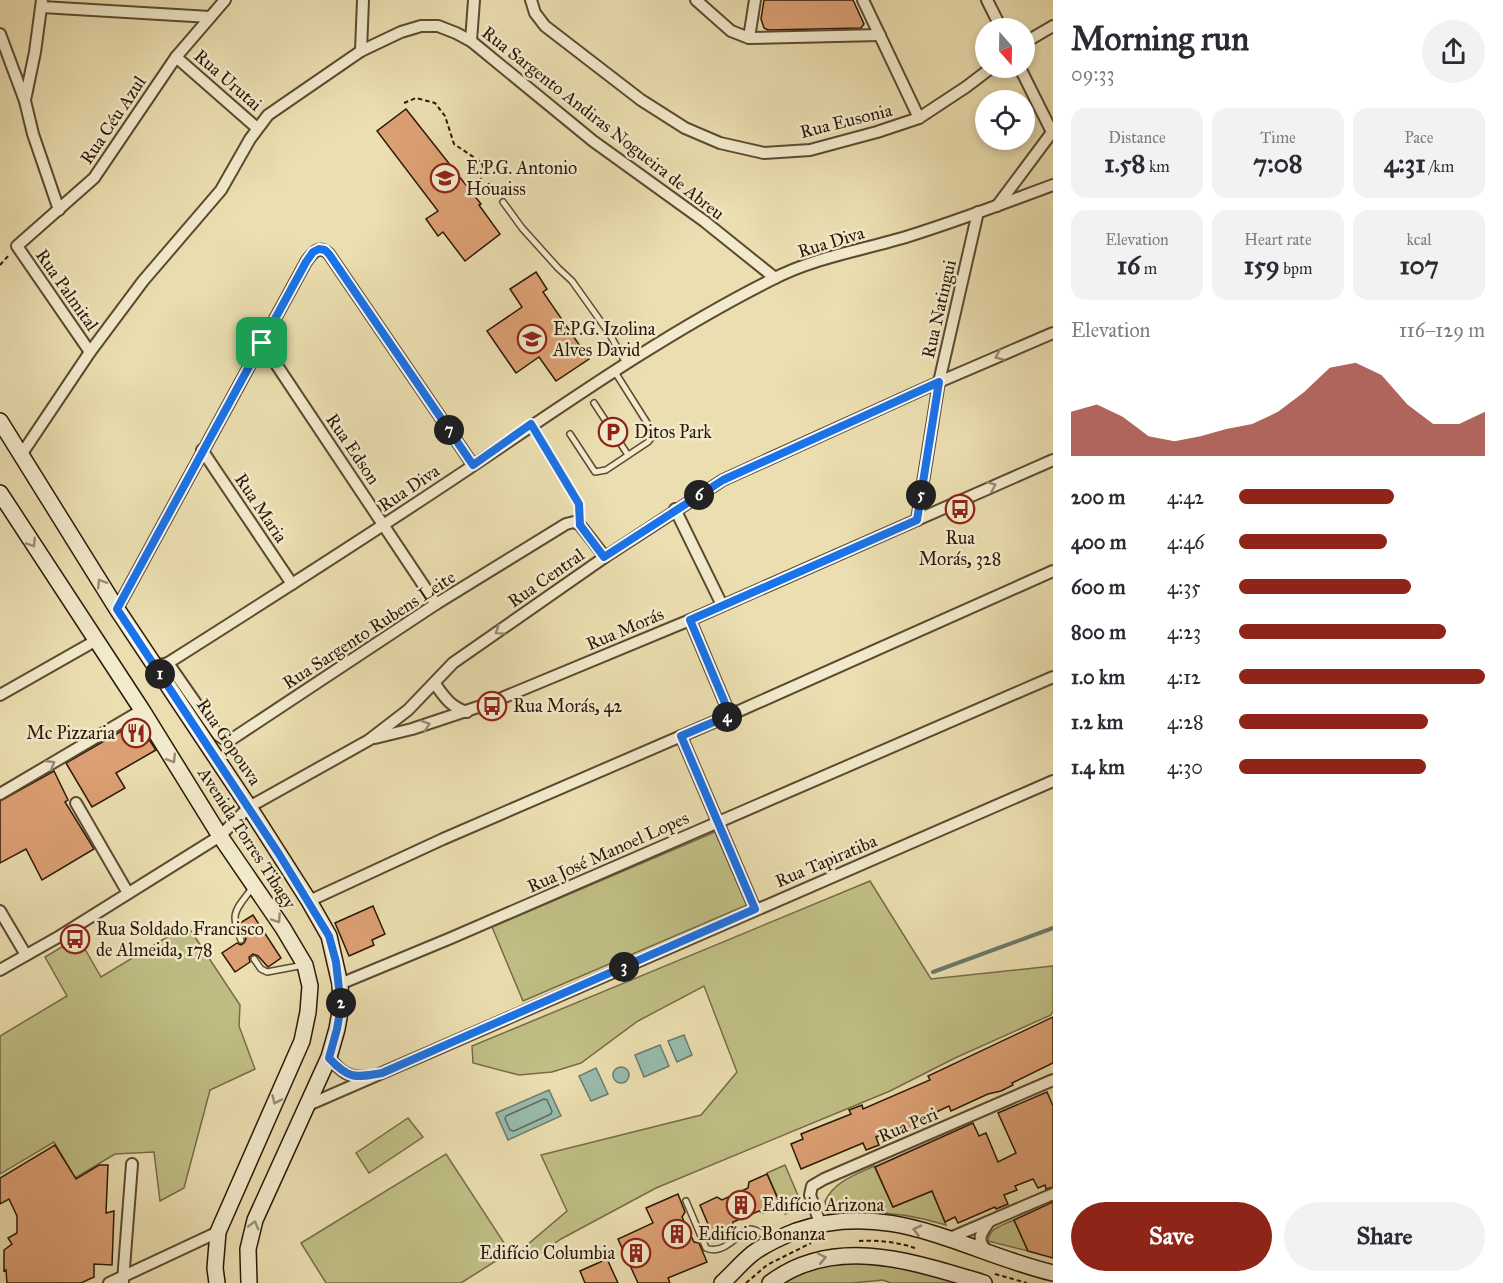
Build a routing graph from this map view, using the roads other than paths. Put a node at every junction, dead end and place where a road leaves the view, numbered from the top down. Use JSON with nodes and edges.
{"nodes":[{"id":1,"x":225,"y":0,"type":"edge"},
{"id":2,"x":363,"y":0,"type":"edge"},
{"id":3,"x":474,"y":0,"type":"edge"},
{"id":4,"x":531,"y":0,"type":"edge"},
{"id":5,"x":696,"y":0,"type":"edge"},
{"id":6,"x":755,"y":0,"type":"edge"},
{"id":7,"x":863,"y":0,"type":"edge"},
{"id":8,"x":987,"y":0,"type":"edge"},
{"id":9,"x":42,"y":4,"type":"edge"},
{"id":10,"x":210,"y":17,"type":"junction"},
{"id":11,"x":996,"y":18,"type":"edge"},
{"id":12,"x":1053,"y":26,"type":"edge"},
{"id":13,"x":0,"y":34,"type":"edge"},
{"id":14,"x":880,"y":35,"type":"junction"},
{"id":15,"x":1035,"y":37,"type":"edge"},
{"id":16,"x":749,"y":38,"type":"junction"},
{"id":17,"x":471,"y":41,"type":"junction"},
{"id":18,"x":362,"y":51,"type":"junction"},
{"id":19,"x":176,"y":57,"type":"junction"},
{"id":20,"x":978,"y":78,"type":"edge"},
{"id":21,"x":1025,"y":78,"type":"edge"},
{"id":22,"x":25,"y":101,"type":"junction"},
{"id":23,"x":919,"y":118,"type":"junction"},
{"id":24,"x":258,"y":128,"type":"junction"},
{"id":25,"x":1053,"y":132,"type":"edge"},
{"id":26,"x":1053,"y":185,"type":"edge"},
{"id":27,"x":503,"y":202,"type":"road end"},
{"id":28,"x":997,"y":206,"type":"junction"},
{"id":29,"x":59,"y":210,"type":"junction"},
{"id":30,"x":978,"y":212,"type":"junction"},
{"id":31,"x":17,"y":246,"type":"joint"},
{"id":32,"x":776,"y":278,"type":"junction"},
{"id":33,"x":1053,"y":333,"type":"edge"},
{"id":34,"x":262,"y":343,"type":"junction"},
{"id":35,"x":90,"y":352,"type":"junction"},
{"id":36,"x":627,"y":364,"type":"junction"},
{"id":37,"x":615,"y":372,"type":"junction"},
{"id":38,"x":939,"y":382,"type":"junction"},
{"id":39,"x":594,"y":403,"type":"dead end"},
{"id":40,"x":0,"y":421,"type":"edge"},
{"id":41,"x":570,"y":434,"type":"dead end"},
{"id":42,"x":202,"y":450,"type":"junction"},
{"id":43,"x":21,"y":455,"type":"junction"},
{"id":44,"x":628,"y":455,"type":"junction"},
{"id":45,"x":1053,"y":460,"type":"edge"},
{"id":46,"x":473,"y":465,"type":"junction"},
{"id":47,"x":0,"y":493,"type":"edge"},
{"id":48,"x":675,"y":510,"type":"junction"},
{"id":49,"x":917,"y":520,"type":"junction"},
{"id":50,"x":383,"y":525,"type":"junction"},
{"id":51,"x":604,"y":557,"type":"junction"},
{"id":52,"x":1053,"y":571,"type":"edge"},
{"id":53,"x":292,"y":584,"type":"junction"},
{"id":54,"x":436,"y":604,"type":"junction"},
{"id":55,"x":722,"y":605,"type":"junction"},
{"id":56,"x":117,"y":609,"type":"junction"},
{"id":57,"x":690,"y":620,"type":"junction"},
{"id":58,"x":95,"y":642,"type":"junction"},
{"id":59,"x":161,"y":665,"type":"junction"},
{"id":60,"x":1053,"y":677,"type":"edge"},
{"id":61,"x":435,"y":684,"type":"junction"},
{"id":62,"x":0,"y":695,"type":"edge"},
{"id":63,"x":142,"y":710,"type":"junction"},
{"id":64,"x":467,"y":712,"type":"junction"},
{"id":65,"x":730,"y":715,"type":"junction"},
{"id":66,"x":681,"y":736,"type":"junction"},
{"id":67,"x":369,"y":740,"type":"junction"},
{"id":68,"x":1053,"y":781,"type":"edge"},
{"id":69,"x":0,"y":794,"type":"edge"},
{"id":70,"x":76,"y":803,"type":"dead end"},
{"id":71,"x":249,"y":807,"type":"junction"},
{"id":72,"x":717,"y":822,"type":"junction"},
{"id":73,"x":220,"y":836,"type":"junction"},
{"id":74,"x":255,"y":886,"type":"junction"},
{"id":75,"x":128,"y":893,"type":"junction"},
{"id":76,"x":309,"y":901,"type":"junction"},
{"id":77,"x":755,"y":909,"type":"junction"},
{"id":78,"x":0,"y":911,"type":"edge"},
{"id":79,"x":241,"y":940,"type":"dead end"},
{"id":80,"x":26,"y":955,"type":"junction"},
{"id":81,"x":254,"y":959,"type":"dead end"},
{"id":82,"x":305,"y":965,"type":"junction"},
{"id":83,"x":0,"y":970,"type":"edge"},
{"id":84,"x":340,"y":984,"type":"junction"},
{"id":85,"x":329,"y":1058,"type":"junction"},
{"id":86,"x":382,"y":1073,"type":"junction"},
{"id":87,"x":1053,"y":1080,"type":"edge"},
{"id":88,"x":306,"y":1106,"type":"junction"},
{"id":89,"x":132,"y":1164,"type":"dead end"},
{"id":90,"x":1053,"y":1194,"type":"edge"},
{"id":91,"x":686,"y":1201,"type":"dead end"},
{"id":92,"x":989,"y":1222,"type":"junction"},
{"id":93,"x":820,"y":1223,"type":"junction"},
{"id":94,"x":218,"y":1232,"type":"junction"},
{"id":95,"x":950,"y":1238,"type":"junction"},
{"id":96,"x":770,"y":1242,"type":"junction"},
{"id":97,"x":989,"y":1252,"type":"junction"},
{"id":98,"x":1053,"y":1273,"type":"edge"},
{"id":99,"x":123,"y":1280,"type":"edge"},
{"id":100,"x":109,"y":1283,"type":"edge"},
{"id":101,"x":217,"y":1283,"type":"edge"},
{"id":102,"x":249,"y":1283,"type":"edge"},
{"id":103,"x":722,"y":1283,"type":"edge"},
{"id":104,"x":770,"y":1283,"type":"edge"},
{"id":105,"x":984,"y":1283,"type":"edge"}],
"edges":[{"from":1,"to":10,"type":"street","name":"Rua Céu Azul"},
{"from":2,"to":18,"type":"street"},
{"from":3,"to":17,"type":"street"},
{"from":4,"to":23,"type":"street","name":"Rua Eusonia"},
{"from":5,"to":16,"type":"street"},
{"from":6,"to":16,"type":"street"},
{"from":7,"to":14,"type":"street"},
{"from":8,"to":11,"type":"street"},
{"from":9,"to":10,"type":"street"},
{"from":9,"to":22,"type":"street"},
{"from":10,"to":19,"type":"street","name":"Rua Céu Azul"},
{"from":12,"to":15,"type":"street"},
{"from":13,"to":22,"type":"street"},
{"from":14,"to":16,"type":"street"},
{"from":14,"to":23,"type":"street"},
{"from":17,"to":18,"type":"street","name":"Rua Sargento Andiras Nogueira de Abreu"},
{"from":17,"to":32,"type":"street","name":"Rua Sargento Andiras Nogueira de Abreu"},
{"from":18,"to":24,"type":"street","name":"Rua Sargento Andiras Nogueira de Abreu"},
{"from":19,"to":24,"type":"street","name":"Rua Urutai"},
{"from":19,"to":29,"type":"street","name":"Rua Céu Azul"},
{"from":20,"to":23,"type":"street","name":"Rua Eusonia"},
{"from":21,"to":25,"type":"street"},
{"from":22,"to":29,"type":"street"},
{"from":24,"to":35,"type":"street","name":"Rua Sargento Andiras Nogueira de Abreu"},
{"from":25,"to":28,"type":"street"},
{"from":26,"to":28,"type":"street","name":"Rua Diva"},
{"from":27,"to":36,"type":"lane"},
{"from":28,"to":30,"type":"street","name":"Rua Diva"},
{"from":29,"to":31,"type":"street","name":"Rua Céu Azul"},
{"from":30,"to":32,"type":"street","name":"Rua Diva"},
{"from":30,"to":38,"type":"street","name":"Rua Natingui"},
{"from":31,"to":35,"type":"street","name":"Rua Palmital"},
{"from":32,"to":36,"type":"street","name":"Rua Diva"},
{"from":33,"to":38,"type":"street","name":"Rua Central","one_way":true},
{"from":34,"to":42,"type":"street"},
{"from":34,"to":46,"type":"street"},
{"from":34,"to":50,"type":"street","name":"Rua Edson"},
{"from":35,"to":43,"type":"street","name":"Rua Sargento Andiras Nogueira de Abreu"},
{"from":36,"to":37,"type":"street","name":"Rua Diva"},
{"from":37,"to":44,"type":"lane"},
{"from":37,"to":46,"type":"street","name":"Rua Diva"},
{"from":38,"to":48,"type":"street","name":"Rua Central"},
{"from":38,"to":49,"type":"street","name":"Rua Natingui"},
{"from":39,"to":44,"type":"lane"},
{"from":40,"to":43,"type":"main road","name":"Rua Gopouva"},
{"from":41,"to":44,"type":"lane"},
{"from":42,"to":53,"type":"street","name":"Rua Maria"},
{"from":42,"to":56,"type":"street"},
{"from":56,"to":43,"type":"main road","name":"Rua Gopouva","one_way":true},
{"from":49,"to":45,"type":"street","name":"Rua Morás","one_way":true},
{"from":46,"to":50,"type":"street","name":"Rua Diva"},
{"from":47,"to":58,"type":"main road","name":"Avenida Torres Tibagy","one_way":true},
{"from":48,"to":51,"type":"street","name":"Rua Central"},
{"from":48,"to":55,"type":"street"},
{"from":49,"to":55,"type":"street","name":"Rua Morás"},
{"from":50,"to":53,"type":"street","name":"Rua Diva"},
{"from":50,"to":54,"type":"street","name":"Rua Edson"},
{"from":51,"to":54,"type":"street","name":"Rua Sargento Rubens Leite"},
{"from":51,"to":61,"type":"street","name":"Rua Central","one_way":true},
{"from":52,"to":65,"type":"street"},
{"from":53,"to":59,"type":"street","name":"Rua Diva"},
{"from":54,"to":59,"type":"street","name":"Rua Sargento Rubens Leite"},
{"from":55,"to":57,"type":"street","name":"Rua Morás"},
{"from":56,"to":59,"type":"main road","name":"Rua Gopouva"},
{"from":57,"to":64,"type":"street","name":"Rua Morás"},
{"from":57,"to":65,"type":"street"},
{"from":58,"to":62,"type":"street"},
{"from":58,"to":63,"type":"main road","name":"Avenida Torres Tibagy"},
{"from":59,"to":71,"type":"main road","name":"Rua Gopouva"},
{"from":60,"to":72,"type":"street","name":"Rua José Manoel Lopes"},
{"from":61,"to":64,"type":"street"},
{"from":61,"to":67,"type":"street","name":"Rua Central"},
{"from":69,"to":63,"type":"street","one_way":true},
{"from":63,"to":73,"type":"main road","name":"Avenida Torres Tibagy","one_way":true},
{"from":67,"to":64,"type":"street","name":"Rua Morás","one_way":true},
{"from":65,"to":66,"type":"street"},
{"from":66,"to":72,"type":"street"},
{"from":66,"to":76,"type":"street"},
{"from":67,"to":71,"type":"street","name":"Rua Central"},
{"from":68,"to":77,"type":"street","name":"Rua Tapiratiba"},
{"from":70,"to":75,"type":"street"},
{"from":71,"to":73,"type":"street","name":"Rua Central"},
{"from":71,"to":76,"type":"main road","name":"Rua Gopouva"},
{"from":72,"to":77,"type":"street"},
{"from":72,"to":84,"type":"street","name":"Rua José Manoel Lopes"},
{"from":73,"to":74,"type":"main road","name":"Avenida Torres Tibagy"},
{"from":73,"to":75,"type":"street","name":"Rua Central"},
{"from":74,"to":79,"type":"lane"},
{"from":74,"to":82,"type":"main road","name":"Avenida Torres Tibagy","one_way":true},
{"from":75,"to":80,"type":"street","name":"Rua Central"},
{"from":76,"to":84,"type":"main road","name":"Rua Gopouva"},
{"from":77,"to":86,"type":"street","name":"Rua Tapiratiba"},
{"from":78,"to":80,"type":"street"},
{"from":80,"to":83,"type":"street","name":"Rua Central"},
{"from":81,"to":82,"type":"lane"},
{"from":82,"to":94,"type":"main road","name":"Avenida Torres Tibagy","one_way":true},
{"from":84,"to":85,"type":"main road","name":"Rua Gopouva"},
{"from":85,"to":86,"type":"street","name":"Rua Tapiratiba"},
{"from":85,"to":88,"type":"main road","name":"Rua Gopouva"},
{"from":86,"to":88,"type":"street","name":"Rua Tapiratiba"},
{"from":87,"to":93,"type":"street","name":"Rua Peri"},
{"from":102,"to":88,"type":"main road","name":"Rua Gopouva","one_way":true},
{"from":89,"to":99,"type":"street"},
{"from":90,"to":92,"type":"street"},
{"from":91,"to":96,"type":"lane"},
{"from":92,"to":95,"type":"street"},
{"from":92,"to":97,"type":"street"},
{"from":95,"to":93,"type":"main road","one_way":true},
{"from":93,"to":96,"type":"main road"},
{"from":94,"to":99,"type":"street"},
{"from":94,"to":101,"type":"main road","name":"Avenida Torres Tibagy"},
{"from":95,"to":97,"type":"main road"},
{"from":96,"to":103,"type":"main road"},
{"from":97,"to":98,"type":"main road"},
{"from":99,"to":100,"type":"street"},
{"from":104,"to":105,"type":"main road","one_way":true}]}
